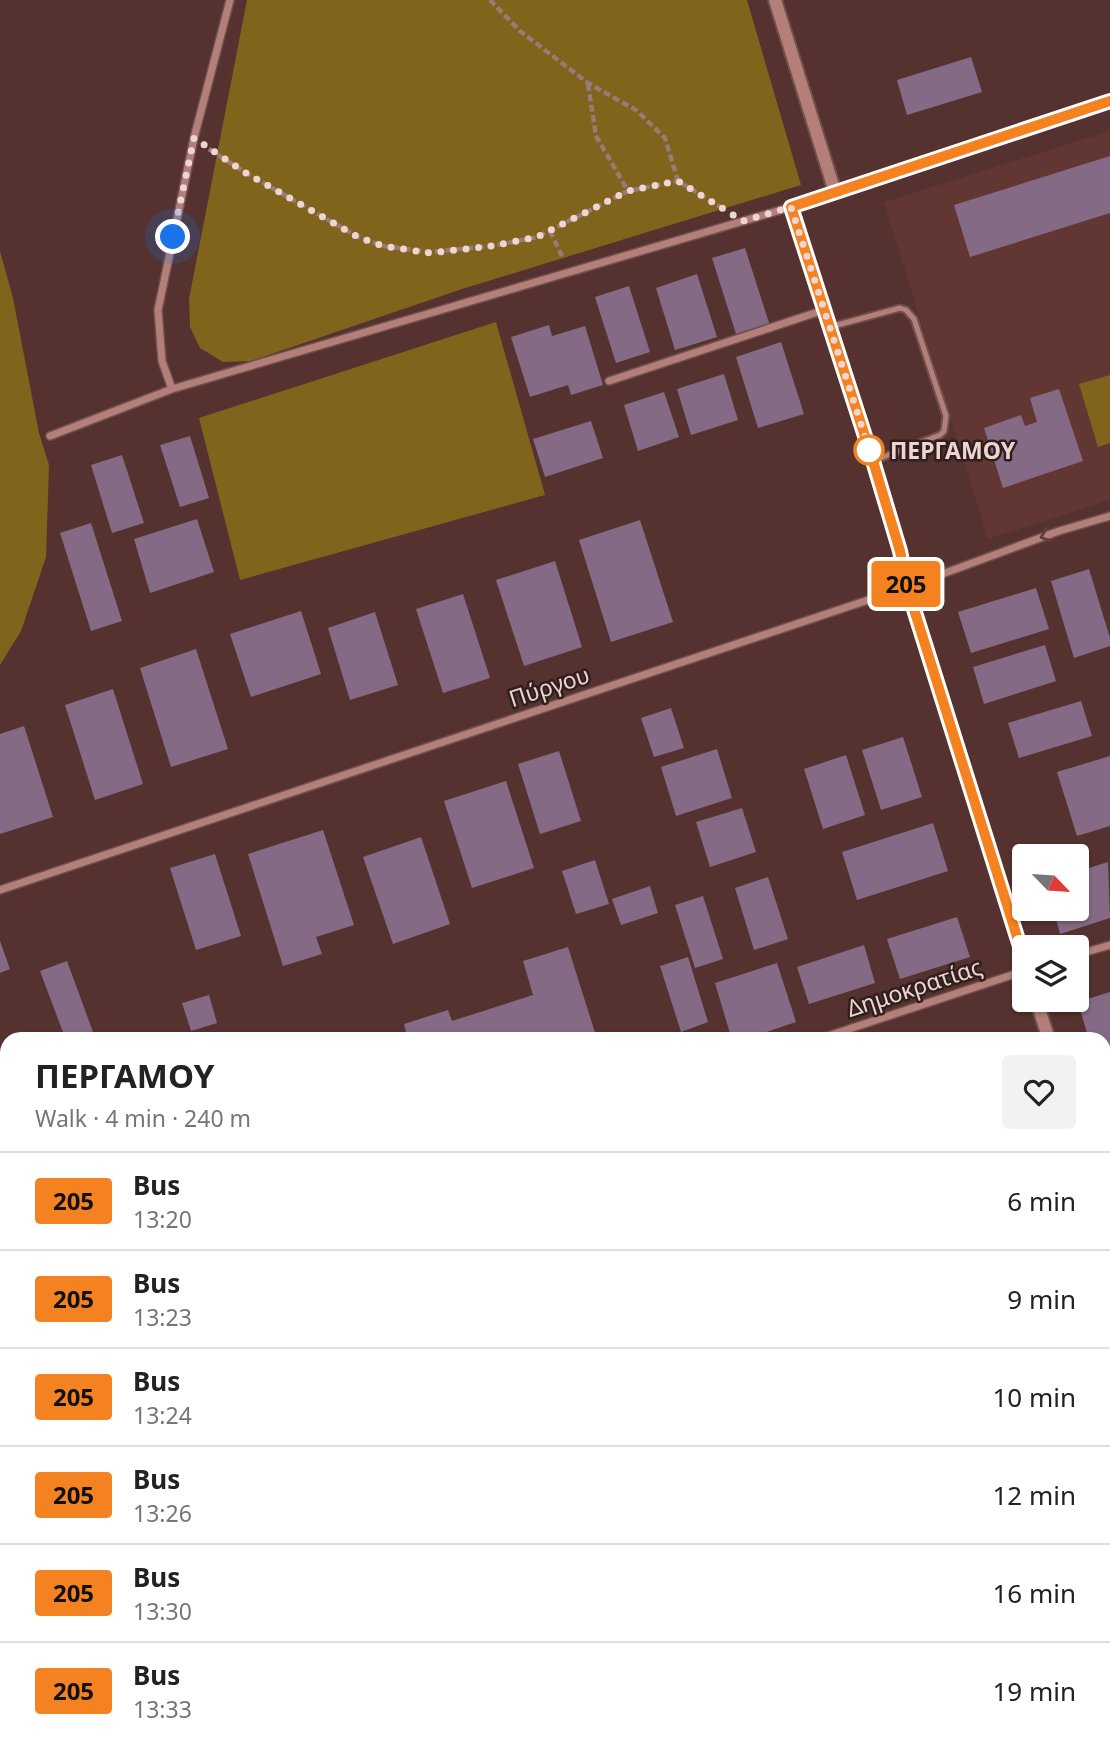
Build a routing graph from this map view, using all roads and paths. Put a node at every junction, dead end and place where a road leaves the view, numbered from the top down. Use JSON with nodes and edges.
{"nodes":[{"id":1,"x":230,"y":0,"type":"edge"},
{"id":2,"x":490,"y":0,"type":"edge"},
{"id":3,"x":775,"y":0,"type":"edge"},
{"id":4,"x":588,"y":83,"type":"junction"},
{"id":5,"x":1110,"y":101,"type":"edge"},
{"id":6,"x":194,"y":138,"type":"junction"},
{"id":7,"x":678,"y":181,"type":"junction"},
{"id":8,"x":628,"y":191,"type":"junction"},
{"id":9,"x":835,"y":192,"type":"junction"},
{"id":10,"x":791,"y":207,"type":"junction"},
{"id":11,"x":743,"y":221,"type":"junction"},
{"id":12,"x":550,"y":231,"type":"junction"},
{"id":13,"x":570,"y":273,"type":"junction"},
{"id":14,"x":824,"y":310,"type":"junction"},
{"id":15,"x":830,"y":327,"type":"junction"},
{"id":16,"x":608,"y":381,"type":"dead end"},
{"id":17,"x":172,"y":389,"type":"junction"},
{"id":18,"x":50,"y":436,"type":"dead end"},
{"id":19,"x":873,"y":461,"type":"junction"},
{"id":20,"x":1110,"y":516,"type":"edge"},
{"id":21,"x":907,"y":587,"type":"junction"},
{"id":22,"x":0,"y":890,"type":"edge"},
{"id":23,"x":1016,"y":935,"type":"edge"},
{"id":24,"x":1110,"y":945,"type":"edge"},
{"id":25,"x":1089,"y":951,"type":"edge"},
{"id":26,"x":1012,"y":975,"type":"edge"},
{"id":27,"x":1040,"y":1012,"type":"edge"},
{"id":28,"x":840,"y":1032,"type":"edge"},
{"id":29,"x":1046,"y":1032,"type":"edge"}],
"edges":[{"from":1,"to":6,"type":"street"},
{"from":2,"to":4,"type":"path"},
{"from":3,"to":9,"type":"street"},
{"from":4,"to":7,"type":"path"},
{"from":4,"to":8,"type":"path"},
{"from":5,"to":9,"type":"street"},
{"from":6,"to":12,"type":"path"},
{"from":6,"to":17,"type":"street"},
{"from":7,"to":8,"type":"path"},
{"from":7,"to":11,"type":"path"},
{"from":8,"to":12,"type":"path"},
{"from":9,"to":10,"type":"street"},
{"from":10,"to":11,"type":"street"},
{"from":10,"to":14,"type":"street"},
{"from":11,"to":13,"type":"street"},
{"from":12,"to":13,"type":"path"},
{"from":13,"to":17,"type":"street"},
{"from":14,"to":15,"type":"street"},
{"from":14,"to":16,"type":"street"},
{"from":15,"to":19,"type":"street"},
{"from":15,"to":19,"type":"lane"},
{"from":17,"to":18,"type":"street"},
{"from":19,"to":21,"type":"street"},
{"from":20,"to":21,"type":"street","name":"Πύργου","one_way":true},
{"from":21,"to":22,"type":"street","name":"Πύργου"},
{"from":21,"to":23,"type":"street"},
{"from":24,"to":25,"type":"street"},
{"from":26,"to":28,"type":"street","name":"Δημοκρατίας"},
{"from":27,"to":29,"type":"street"}]}
